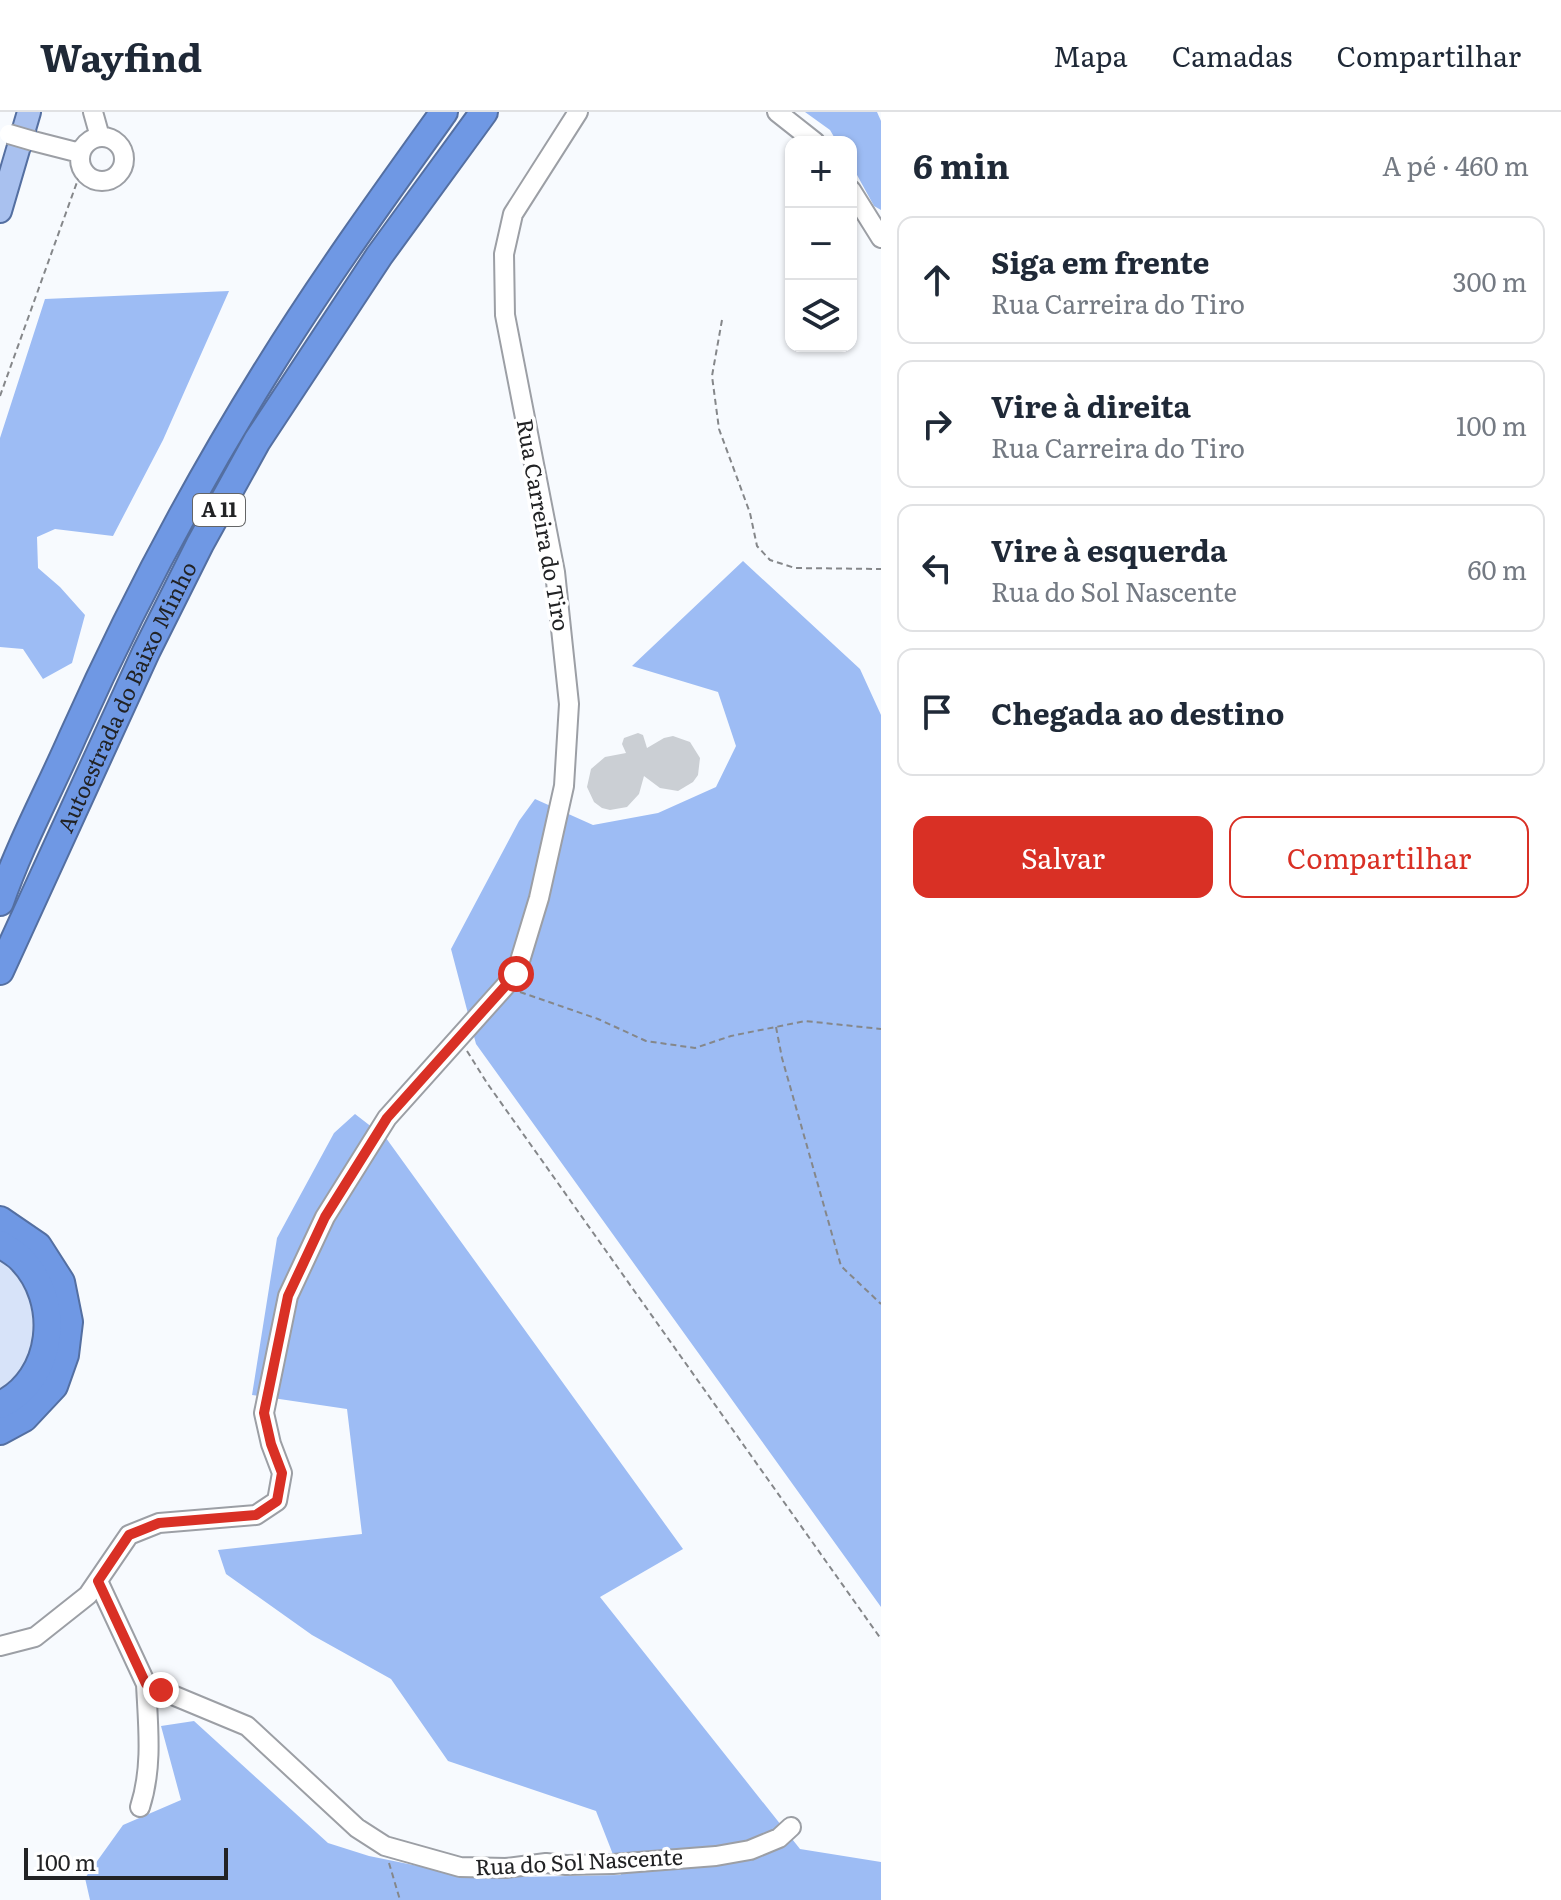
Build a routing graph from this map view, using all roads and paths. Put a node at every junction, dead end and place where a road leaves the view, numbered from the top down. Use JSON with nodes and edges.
{"nodes":[{"id":1,"x":29,"y":112,"type":"edge"},
{"id":2,"x":93,"y":112,"type":"edge"},
{"id":3,"x":444,"y":112,"type":"edge"},
{"id":4,"x":484,"y":112,"type":"edge"},
{"id":5,"x":578,"y":112,"type":"edge"},
{"id":6,"x":777,"y":112,"type":"edge"},
{"id":7,"x":0,"y":132,"type":"edge"},
{"id":8,"x":807,"y":136,"type":"edge"},
{"id":9,"x":100,"y":137,"type":"junction"},
{"id":10,"x":81,"y":161,"type":"junction"},
{"id":11,"x":857,"y":200,"type":"edge"},
{"id":12,"x":0,"y":211,"type":"edge"},
{"id":13,"x":881,"y":238,"type":"edge"},
{"id":14,"x":722,"y":320,"type":"dead end"},
{"id":15,"x":0,"y":396,"type":"edge"},
{"id":16,"x":881,"y":569,"type":"edge"},
{"id":17,"x":7,"y":872,"type":"edge"},
{"id":18,"x":0,"y":902,"type":"edge"},
{"id":19,"x":0,"y":971,"type":"edge"},
{"id":20,"x":505,"y":986,"type":"junction"},
{"id":21,"x":776,"y":1026,"type":"junction"},
{"id":22,"x":881,"y":1029,"type":"edge"},
{"id":23,"x":460,"y":1038,"type":"junction"},
{"id":24,"x":0,"y":1220,"type":"edge"},
{"id":25,"x":0,"y":1244,"type":"edge"},
{"id":26,"x":881,"y":1304,"type":"edge"},
{"id":27,"x":0,"y":1405,"type":"edge"},
{"id":28,"x":0,"y":1431,"type":"edge"},
{"id":29,"x":98,"y":1581,"type":"junction"},
{"id":30,"x":881,"y":1639,"type":"edge"},
{"id":31,"x":0,"y":1646,"type":"edge"},
{"id":32,"x":146,"y":1684,"type":"junction"},
{"id":33,"x":140,"y":1807,"type":"dead end"},
{"id":34,"x":791,"y":1827,"type":"dead end"},
{"id":35,"x":385,"y":1846,"type":"junction"},
{"id":36,"x":400,"y":1900,"type":"edge"}],
"edges":[{"from":1,"to":12,"type":"main road"},
{"from":2,"to":9,"type":"street"},
{"from":3,"to":17,"type":"highway","name":"Autoestrada do Baixo Minho","number":"A 11"},
{"from":4,"to":19,"type":"highway","name":"Autoestrada do Baixo Minho","number":"A 11"},
{"from":5,"to":20,"type":"street","name":"Rua Carreira do Tiro"},
{"from":6,"to":8,"type":"street"},
{"from":7,"to":10,"type":"street","bridge":true},
{"from":9,"to":10,"type":"street"},
{"from":9,"to":10,"type":"street"},
{"from":10,"to":15,"type":"path"},
{"from":11,"to":13,"type":"street"},
{"from":14,"to":16,"type":"path"},
{"from":17,"to":18,"type":"highway","name":"Autoestrada do Baixo Minho","number":"A 11"},
{"from":20,"to":21,"type":"path"},
{"from":20,"to":23,"type":"street","name":"Rua Carreira do Tiro"},
{"from":21,"to":22,"type":"path"},
{"from":21,"to":26,"type":"path"},
{"from":23,"to":29,"type":"street","name":"Rua Carreira do Tiro"},
{"from":23,"to":30,"type":"path"},
{"from":24,"to":28,"type":"highway"},
{"from":25,"to":27,"type":"highway"},
{"from":29,"to":31,"type":"street","name":"Rua Carreira do Tiro"},
{"from":29,"to":32,"type":"street"},
{"from":32,"to":33,"type":"street"},
{"from":32,"to":35,"type":"street","name":"Rua do Sol Nascente"},
{"from":34,"to":35,"type":"street","name":"Rua do Sol Nascente"},
{"from":35,"to":36,"type":"path"}]}
